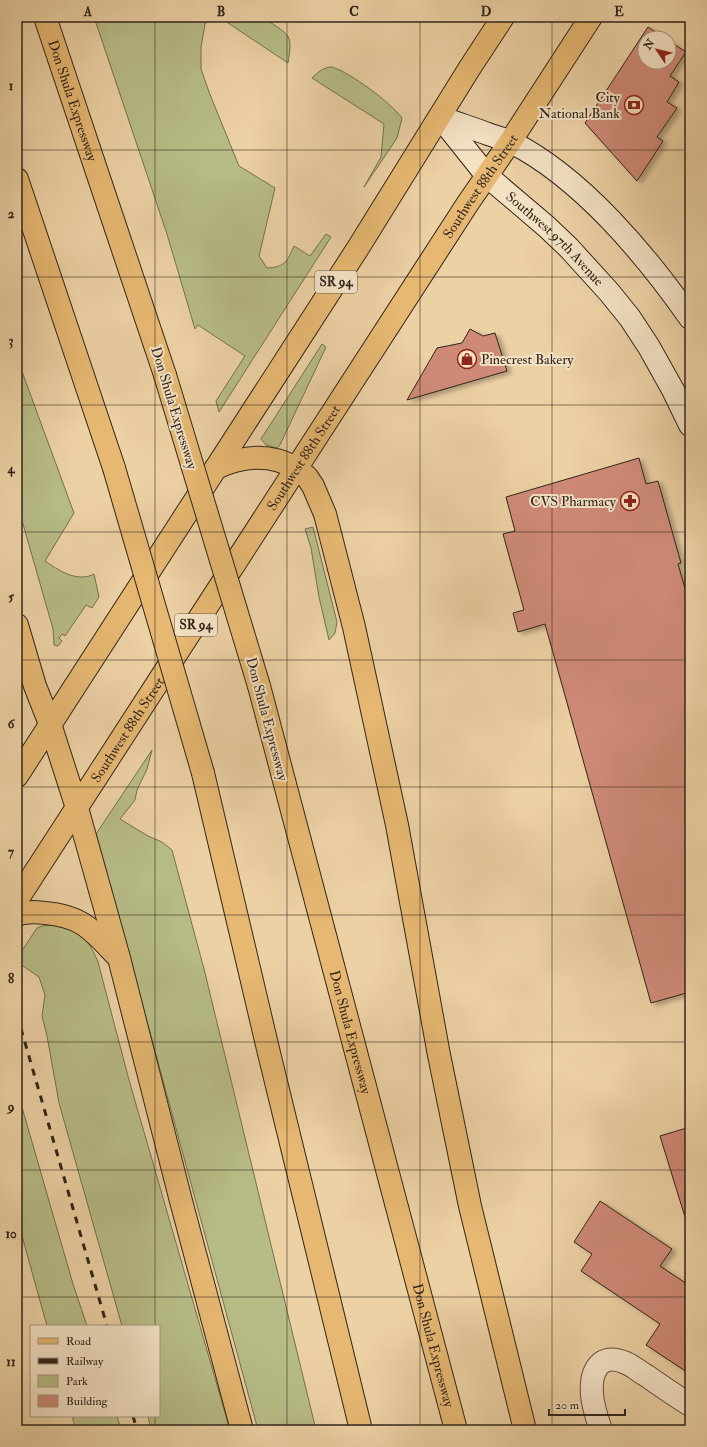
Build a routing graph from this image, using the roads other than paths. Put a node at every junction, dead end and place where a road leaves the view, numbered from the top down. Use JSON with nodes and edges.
{"nodes":[{"id":1,"x":45,"y":17,"type":"edge"},
{"id":2,"x":503,"y":17,"type":"edge"},
{"id":3,"x":591,"y":17,"type":"edge"},
{"id":4,"x":440,"y":117,"type":"junction"},
{"id":5,"x":510,"y":142,"type":"junction"},
{"id":6,"x":487,"y":176,"type":"junction"},
{"id":7,"x":17,"y":179,"type":"edge"},
{"id":8,"x":690,"y":318,"type":"edge"},
{"id":9,"x":690,"y":425,"type":"edge"},
{"id":10,"x":216,"y":468,"type":"junction"},
{"id":11,"x":296,"y":468,"type":"junction"},
{"id":12,"x":17,"y":626,"type":"edge"},
{"id":13,"x":50,"y":724,"type":"junction"},
{"id":14,"x":17,"y":776,"type":"edge"},
{"id":15,"x":77,"y":808,"type":"junction"},
{"id":16,"x":17,"y":900,"type":"edge"},
{"id":17,"x":17,"y":915,"type":"edge"},
{"id":18,"x":119,"y":958,"type":"junction"},
{"id":19,"x":690,"y":1405,"type":"edge"},
{"id":20,"x":242,"y":1430,"type":"edge"},
{"id":21,"x":361,"y":1430,"type":"edge"},
{"id":22,"x":456,"y":1430,"type":"edge"},
{"id":23,"x":525,"y":1430,"type":"edge"},
{"id":24,"x":601,"y":1430,"type":"edge"}],
"edges":[{"from":1,"to":22,"type":"main road","name":"Don Shula Expressway","bridge":true},
{"from":2,"to":4,"type":"main road","number":"SR 94"},
{"from":3,"to":5,"type":"main road","name":"Southwest 88th Street","number":"SR 94"},
{"from":4,"to":5,"type":"street"},
{"from":4,"to":6,"type":"street","name":"Southwest 97th Avenue"},
{"from":4,"to":10,"type":"main road","number":"SR 94"},
{"from":5,"to":6,"type":"main road","name":"Southwest 88th Street","number":"SR 94"},
{"from":5,"to":8,"type":"street"},
{"from":6,"to":9,"type":"street","name":"Southwest 97th Avenue"},
{"from":6,"to":11,"type":"main road","name":"Southwest 88th Street","number":"SR 94"},
{"from":7,"to":21,"type":"main road","bridge":true},
{"from":10,"to":11,"type":"main road"},
{"from":10,"to":13,"type":"main road","number":"SR 94"},
{"from":11,"to":15,"type":"main road","name":"Southwest 88th Street","number":"SR 94"},
{"from":11,"to":23,"type":"main road"},
{"from":12,"to":13,"type":"main road"},
{"from":13,"to":14,"type":"main road","number":"SR 94"},
{"from":13,"to":15,"type":"main road"},
{"from":15,"to":16,"type":"main road","name":"Southwest 88th Street","number":"SR 94"},
{"from":15,"to":18,"type":"main road"},
{"from":17,"to":18,"type":"main road"},
{"from":18,"to":20,"type":"main road"},
{"from":19,"to":24,"type":"street"}]}
